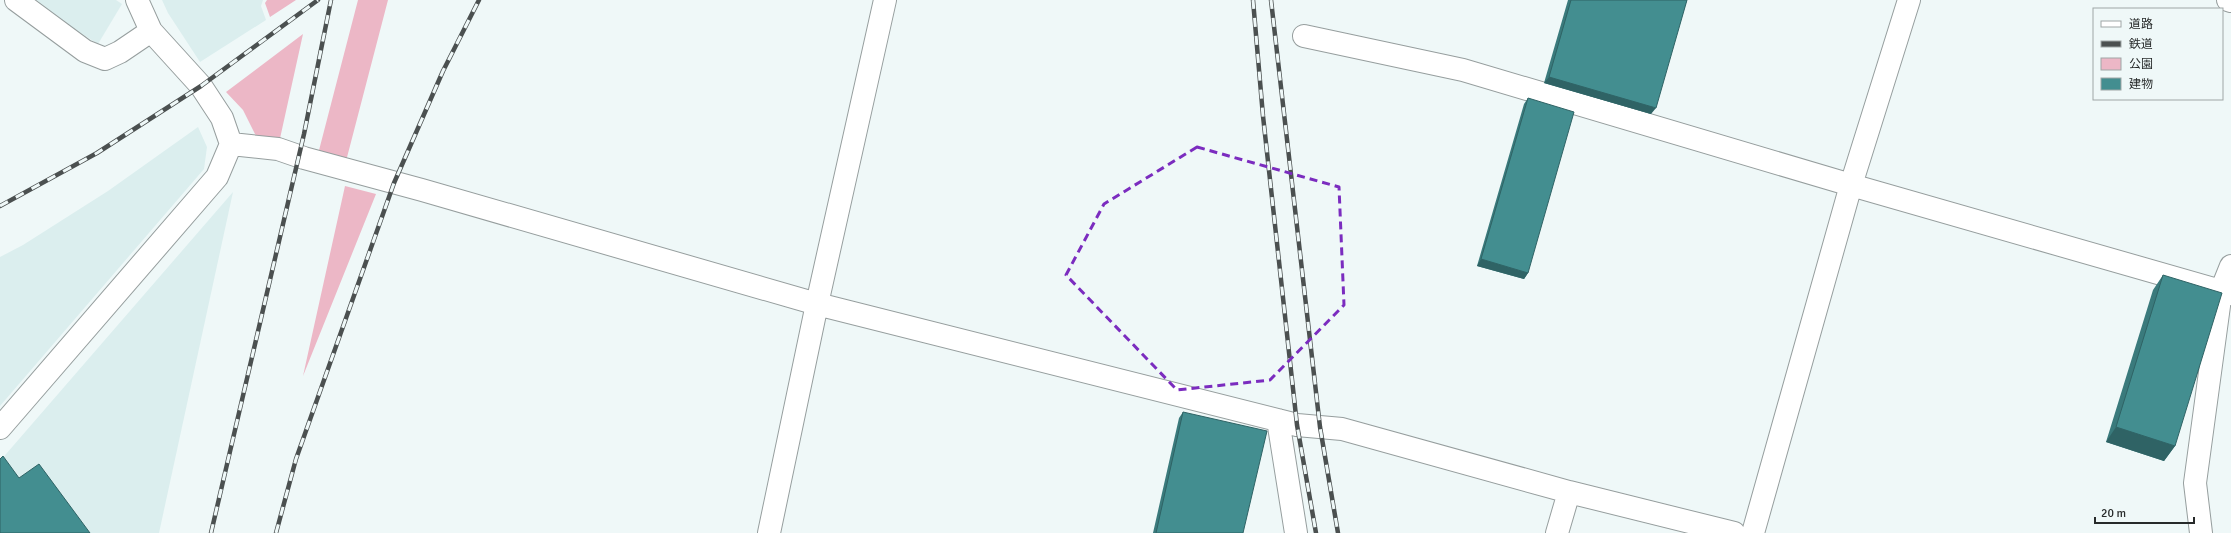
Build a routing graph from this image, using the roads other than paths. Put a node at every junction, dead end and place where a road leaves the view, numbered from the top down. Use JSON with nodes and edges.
{"nodes":[{"id":1,"x":16,"y":0,"type":"edge"},
{"id":2,"x":137,"y":0,"type":"edge"},
{"id":3,"x":885,"y":0,"type":"edge"},
{"id":4,"x":1909,"y":0,"type":"edge"},
{"id":5,"x":2228,"y":0,"type":"edge"},
{"id":6,"x":2231,"y":1,"type":"edge"},
{"id":7,"x":152,"y":31,"type":"junction"},
{"id":8,"x":1304,"y":36,"type":"dead end"},
{"id":9,"x":231,"y":144,"type":"junction"},
{"id":10,"x":1851,"y":185,"type":"junction"},
{"id":11,"x":2231,"y":266,"type":"edge"},
{"id":12,"x":2226,"y":292,"type":"edge"},
{"id":13,"x":817,"y":304,"type":"junction"},
{"id":14,"x":1278,"y":420,"type":"junction"},
{"id":15,"x":0,"y":428,"type":"edge"},
{"id":16,"x":1569,"y":492,"type":"junction"},
{"id":17,"x":769,"y":533,"type":"edge"},
{"id":18,"x":1296,"y":533,"type":"edge"},
{"id":19,"x":1557,"y":533,"type":"edge"},
{"id":20,"x":1734,"y":533,"type":"edge"},
{"id":21,"x":1753,"y":533,"type":"edge"},
{"id":22,"x":2201,"y":533,"type":"edge"}],
"edges":[{"from":1,"to":7,"type":"street"},
{"from":2,"to":7,"type":"street"},
{"from":3,"to":13,"type":"street"},
{"from":4,"to":10,"type":"street"},
{"from":5,"to":6,"type":"street"},
{"from":7,"to":9,"type":"street"},
{"from":8,"to":10,"type":"street"},
{"from":9,"to":13,"type":"street"},
{"from":9,"to":15,"type":"street"},
{"from":10,"to":12,"type":"street"},
{"from":10,"to":21,"type":"street"},
{"from":11,"to":12,"type":"street"},
{"from":12,"to":22,"type":"street"},
{"from":13,"to":14,"type":"street"},
{"from":13,"to":17,"type":"street"},
{"from":14,"to":16,"type":"street"},
{"from":14,"to":18,"type":"street"},
{"from":16,"to":19,"type":"street"},
{"from":16,"to":20,"type":"street"}]}
